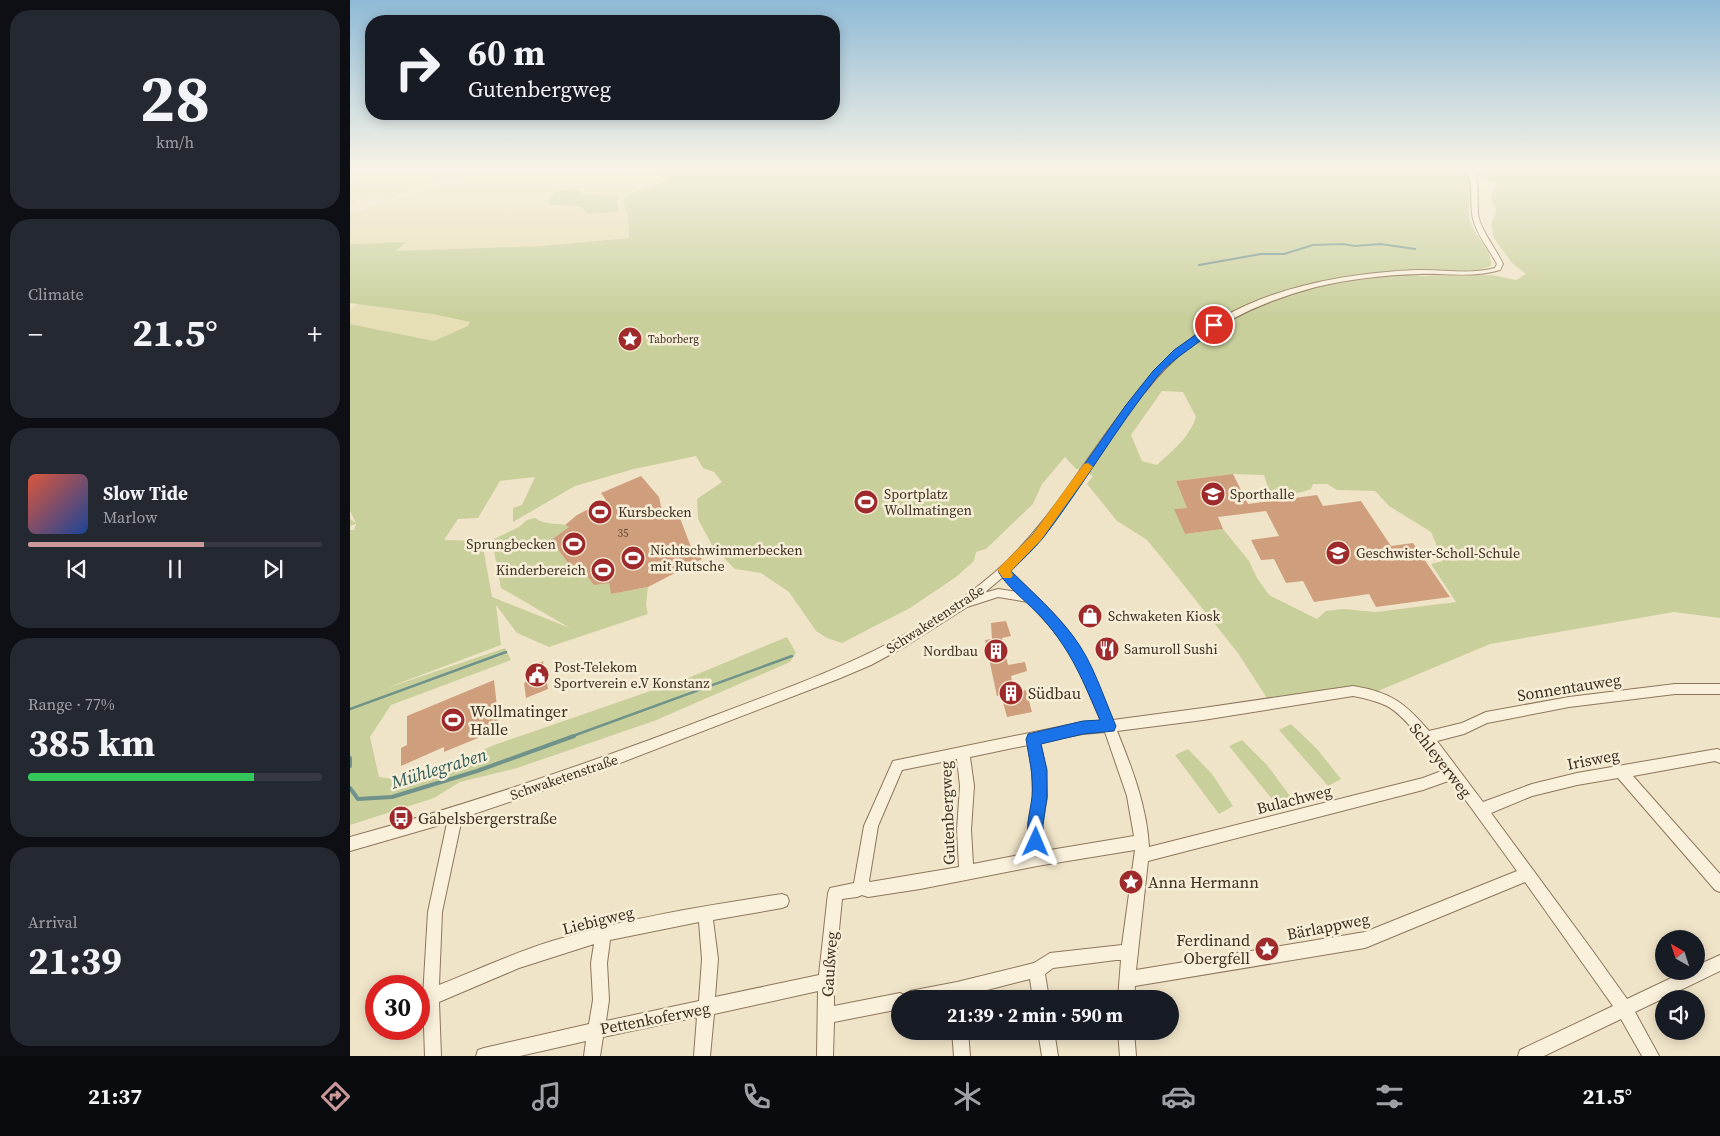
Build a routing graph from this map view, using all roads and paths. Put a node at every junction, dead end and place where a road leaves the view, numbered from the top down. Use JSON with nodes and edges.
{"nodes":[{"id":1,"x":1476,"y":218,"type":"edge"},
{"id":2,"x":1004,"y":571,"type":"junction"},
{"id":3,"x":991,"y":582,"type":"junction"},
{"id":4,"x":1029,"y":600,"type":"junction"},
{"id":5,"x":959,"y":606,"type":"junction"},
{"id":6,"x":1720,"y":689,"type":"edge"},
{"id":7,"x":1109,"y":726,"type":"junction"},
{"id":8,"x":1426,"y":738,"type":"junction"},
{"id":9,"x":1033,"y":739,"type":"junction"},
{"id":10,"x":962,"y":753,"type":"junction"},
{"id":11,"x":1719,"y":756,"type":"edge"},
{"id":12,"x":1620,"y":771,"type":"junction"},
{"id":13,"x":1453,"y":772,"type":"junction"},
{"id":14,"x":1480,"y":810,"type":"junction"},
{"id":15,"x":456,"y":813,"type":"junction"},
{"id":16,"x":350,"y":844,"type":"edge"},
{"id":17,"x":1142,"y":849,"type":"junction"},
{"id":18,"x":1037,"y":859,"type":"junction"},
{"id":19,"x":966,"y":873,"type":"junction"},
{"id":20,"x":1526,"y":874,"type":"junction"},
{"id":21,"x":1720,"y":885,"type":"edge"},
{"id":22,"x":859,"y":887,"type":"junction"},
{"id":23,"x":782,"y":901,"type":"dead end"},
{"id":24,"x":705,"y":913,"type":"junction"},
{"id":25,"x":603,"y":935,"type":"junction"},
{"id":26,"x":1129,"y":953,"type":"junction"},
{"id":27,"x":1720,"y":963,"type":"edge"},
{"id":28,"x":1037,"y":970,"type":"junction"},
{"id":29,"x":1126,"y":979,"type":"junction"},
{"id":30,"x":826,"y":981,"type":"junction"},
{"id":31,"x":970,"y":990,"type":"edge"},
{"id":32,"x":1040,"y":990,"type":"edge"},
{"id":33,"x":1126,"y":990,"type":"edge"},
{"id":34,"x":431,"y":997,"type":"junction"},
{"id":35,"x":891,"y":1003,"type":"edge"},
{"id":36,"x":706,"y":1008,"type":"junction"},
{"id":37,"x":1625,"y":1010,"type":"junction"},
{"id":38,"x":825,"y":1016,"type":"junction"},
{"id":39,"x":596,"y":1030,"type":"junction"},
{"id":40,"x":961,"y":1040,"type":"edge"},
{"id":41,"x":1047,"y":1040,"type":"edge"},
{"id":42,"x":1127,"y":1040,"type":"edge"},
{"id":43,"x":433,"y":1056,"type":"edge"},
{"id":44,"x":484,"y":1056,"type":"edge"},
{"id":45,"x":592,"y":1056,"type":"edge"},
{"id":46,"x":702,"y":1056,"type":"edge"},
{"id":47,"x":825,"y":1056,"type":"edge"},
{"id":48,"x":962,"y":1056,"type":"edge"},
{"id":49,"x":1050,"y":1056,"type":"edge"},
{"id":50,"x":1128,"y":1056,"type":"edge"},
{"id":51,"x":1526,"y":1056,"type":"edge"},
{"id":52,"x":1650,"y":1056,"type":"edge"}],
"edges":[{"from":1,"to":2,"type":"street","name":"Schwaketenstraße"},
{"from":2,"to":3,"type":"street","name":"Schwaketenstraße"},
{"from":2,"to":4,"type":"street"},
{"from":3,"to":4,"type":"street"},
{"from":3,"to":5,"type":"street","name":"Schwaketenstraße"},
{"from":4,"to":5,"type":"street"},
{"from":4,"to":7,"type":"street"},
{"from":5,"to":15,"type":"street","name":"Schwaketenstraße"},
{"from":6,"to":8,"type":"street","name":"Sonnentauweg"},
{"from":7,"to":8,"type":"street","name":"Schleyerweg"},
{"from":7,"to":9,"type":"street","name":"Gutenbergweg"},
{"from":7,"to":17,"type":"street"},
{"from":8,"to":13,"type":"street","name":"Schleyerweg"},
{"from":9,"to":10,"type":"street","name":"Gutenbergweg"},
{"from":9,"to":18,"type":"street"},
{"from":10,"to":19,"type":"street","name":"Gutenbergweg"},
{"from":10,"to":22,"type":"street","name":"Gutenbergweg"},
{"from":11,"to":12,"type":"street","name":"Irisweg"},
{"from":12,"to":14,"type":"street","name":"Irisweg"},
{"from":12,"to":21,"type":"street"},
{"from":13,"to":14,"type":"street","name":"Schleyerweg"},
{"from":13,"to":17,"type":"street","name":"Bulachweg"},
{"from":14,"to":20,"type":"street","name":"Schleyerweg"},
{"from":15,"to":16,"type":"street","name":"Schwaketenstraße"},
{"from":15,"to":34,"type":"street"},
{"from":17,"to":18,"type":"street","name":"Bulachweg"},
{"from":17,"to":26,"type":"street"},
{"from":18,"to":19,"type":"street","name":"Bulachweg"},
{"from":19,"to":22,"type":"street","name":"Bulachweg"},
{"from":20,"to":29,"type":"street","name":"Bärlappweg"},
{"from":20,"to":37,"type":"street","name":"Schleyerweg"},
{"from":22,"to":30,"type":"street","name":"Gaußweg"},
{"from":23,"to":24,"type":"street","name":"Liebigweg"},
{"from":24,"to":25,"type":"street","name":"Liebigweg"},
{"from":24,"to":36,"type":"street"},
{"from":25,"to":34,"type":"street","name":"Liebigweg"},
{"from":25,"to":39,"type":"street"},
{"from":26,"to":28,"type":"street"},
{"from":26,"to":29,"type":"street"},
{"from":27,"to":37,"type":"street"},
{"from":28,"to":31,"type":"street"},
{"from":28,"to":32,"type":"street"},
{"from":29,"to":33,"type":"street"},
{"from":30,"to":36,"type":"street","name":"Pettenkoferweg"},
{"from":30,"to":38,"type":"street","name":"Gaußweg"},
{"from":34,"to":43,"type":"street"},
{"from":35,"to":38,"type":"street"},
{"from":36,"to":39,"type":"street","name":"Pettenkoferweg"},
{"from":36,"to":46,"type":"street"},
{"from":37,"to":51,"type":"street"},
{"from":37,"to":52,"type":"street","name":"Schleyerweg"},
{"from":38,"to":47,"type":"street","name":"Gaußweg"},
{"from":39,"to":44,"type":"street","name":"Pettenkoferweg"},
{"from":39,"to":45,"type":"street"},
{"from":40,"to":48,"type":"street"},
{"from":41,"to":49,"type":"street"},
{"from":42,"to":50,"type":"street"}]}
